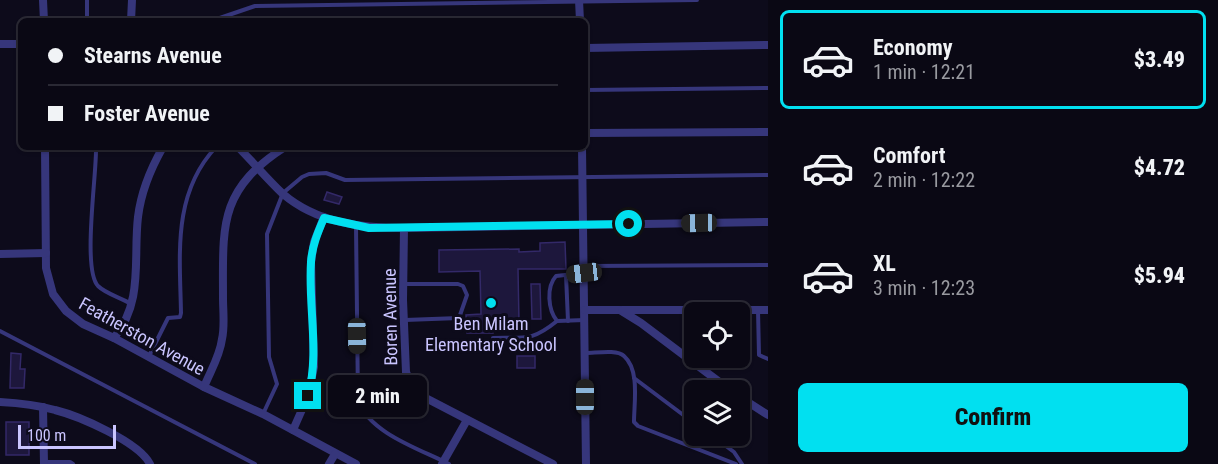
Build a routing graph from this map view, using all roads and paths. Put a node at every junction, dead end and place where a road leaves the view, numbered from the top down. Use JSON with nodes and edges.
{"nodes":[{"id":1,"x":44,"y":0,"type":"edge"},
{"id":2,"x":87,"y":0,"type":"edge"},
{"id":3,"x":132,"y":0,"type":"edge"},
{"id":4,"x":697,"y":0,"type":"edge"},
{"id":5,"x":579,"y":1,"type":"edge"},
{"id":6,"x":44,"y":18,"type":"edge"},
{"id":7,"x":87,"y":18,"type":"edge"},
{"id":8,"x":131,"y":18,"type":"edge"},
{"id":9,"x":220,"y":18,"type":"edge"},
{"id":10,"x":580,"y":18,"type":"edge"},
{"id":11,"x":0,"y":44,"type":"edge"},
{"id":12,"x":18,"y":44,"type":"edge"},
{"id":13,"x":768,"y":45,"type":"edge"},
{"id":14,"x":588,"y":48,"type":"edge"},
{"id":15,"x":768,"y":88,"type":"edge"},
{"id":16,"x":588,"y":90,"type":"edge"},
{"id":17,"x":768,"y":132,"type":"edge"},
{"id":18,"x":588,"y":133,"type":"edge"},
{"id":19,"x":45,"y":150,"type":"edge"},
{"id":20,"x":96,"y":150,"type":"edge"},
{"id":21,"x":161,"y":150,"type":"edge"},
{"id":22,"x":213,"y":150,"type":"edge"},
{"id":23,"x":241,"y":150,"type":"edge"},
{"id":24,"x":281,"y":150,"type":"edge"},
{"id":25,"x":582,"y":150,"type":"edge"},
{"id":26,"x":258,"y":168,"type":"junction"},
{"id":27,"x":768,"y":175,"type":"edge"},
{"id":28,"x":583,"y":178,"type":"junction"},
{"id":29,"x":283,"y":193,"type":"junction"},
{"id":30,"x":324,"y":218,"type":"junction"},
{"id":31,"x":768,"y":222,"type":"edge"},
{"id":32,"x":583,"y":224,"type":"junction"},
{"id":33,"x":356,"y":226,"type":"junction"},
{"id":34,"x":404,"y":228,"type":"junction"},
{"id":35,"x":46,"y":253,"type":"junction"},
{"id":36,"x":0,"y":254,"type":"edge"},
{"id":37,"x":768,"y":265,"type":"edge"},
{"id":38,"x":584,"y":269,"type":"junction"},
{"id":39,"x":566,"y":275,"type":"junction"},
{"id":40,"x":403,"y":284,"type":"junction"},
{"id":41,"x":131,"y":304,"type":"junction"},
{"id":42,"x":585,"y":310,"type":"junction"},
{"id":43,"x":620,"y":310,"type":"junction"},
{"id":44,"x":758,"y":310,"type":"junction"},
{"id":45,"x":768,"y":310,"type":"edge"},
{"id":46,"x":404,"y":320,"type":"junction"},
{"id":47,"x":585,"y":320,"type":"junction"},
{"id":48,"x":557,"y":321,"type":"junction"},
{"id":49,"x":568,"y":321,"type":"junction"},
{"id":50,"x":0,"y":331,"type":"edge"},
{"id":51,"x":114,"y":338,"type":"junction"},
{"id":52,"x":493,"y":338,"type":"dead end"},
{"id":53,"x":585,"y":352,"type":"junction"},
{"id":54,"x":149,"y":356,"type":"junction"},
{"id":55,"x":768,"y":359,"type":"edge"},
{"id":56,"x":634,"y":378,"type":"junction"},
{"id":57,"x":717,"y":380,"type":"edge"},
{"id":58,"x":204,"y":387,"type":"junction"},
{"id":59,"x":0,"y":402,"type":"edge"},
{"id":60,"x":750,"y":404,"type":"edge"},
{"id":61,"x":43,"y":407,"type":"junction"},
{"id":62,"x":263,"y":414,"type":"junction"},
{"id":63,"x":684,"y":416,"type":"edge"},
{"id":64,"x":768,"y":416,"type":"edge"},
{"id":65,"x":467,"y":420,"type":"junction"},
{"id":66,"x":294,"y":430,"type":"junction"},
{"id":67,"x":726,"y":446,"type":"edge"},
{"id":68,"x":335,"y":454,"type":"junction"},
{"id":69,"x":44,"y":463,"type":"edge"},
{"id":70,"x":445,"y":463,"type":"edge"},
{"id":71,"x":73,"y":464,"type":"edge"},
{"id":72,"x":150,"y":464,"type":"edge"},
{"id":73,"x":255,"y":464,"type":"edge"},
{"id":74,"x":329,"y":464,"type":"edge"},
{"id":75,"x":356,"y":464,"type":"edge"},
{"id":76,"x":553,"y":464,"type":"edge"},
{"id":77,"x":586,"y":464,"type":"edge"},
{"id":78,"x":736,"y":464,"type":"edge"},
{"id":79,"x":742,"y":464,"type":"edge"}],
"edges":[{"from":1,"to":6,"type":"street"},
{"from":2,"to":7,"type":"lane"},
{"from":3,"to":8,"type":"street"},
{"from":4,"to":5,"type":"lane"},
{"from":5,"to":9,"type":"lane"},
{"from":5,"to":10,"type":"street"},
{"from":11,"to":12,"type":"street"},
{"from":13,"to":14,"type":"street"},
{"from":15,"to":16,"type":"lane"},
{"from":17,"to":18,"type":"street"},
{"from":19,"to":35,"type":"street","name":"Featherston Avenue"},
{"from":20,"to":41,"type":"lane"},
{"from":21,"to":41,"type":"street"},
{"from":22,"to":54,"type":"lane"},
{"from":23,"to":26,"type":"street"},
{"from":24,"to":26,"type":"street"},
{"from":25,"to":28,"type":"street"},
{"from":26,"to":29,"type":"street"},
{"from":26,"to":58,"type":"street"},
{"from":27,"to":28,"type":"lane"},
{"from":28,"to":29,"type":"lane"},
{"from":28,"to":32,"type":"street"},
{"from":29,"to":30,"type":"street"},
{"from":29,"to":62,"type":"lane"},
{"from":30,"to":33,"type":"street"},
{"from":30,"to":66,"type":"street"},
{"from":31,"to":32,"type":"street"},
{"from":32,"to":34,"type":"street"},
{"from":32,"to":38,"type":"street"},
{"from":33,"to":34,"type":"street"},
{"from":33,"to":70,"type":"lane"},
{"from":34,"to":40,"type":"street","name":"Boren Avenue"},
{"from":35,"to":36,"type":"street"},
{"from":35,"to":51,"type":"street","name":"Featherston Avenue"},
{"from":37,"to":38,"type":"lane"},
{"from":38,"to":39,"type":"lane"},
{"from":38,"to":42,"type":"street"},
{"from":39,"to":48,"type":"lane"},
{"from":39,"to":49,"type":"lane"},
{"from":40,"to":46,"type":"street","name":"Boren Avenue"},
{"from":40,"to":46,"type":"lane"},
{"from":41,"to":51,"type":"street"},
{"from":42,"to":43,"type":"street"},
{"from":42,"to":47,"type":"street"},
{"from":43,"to":44,"type":"street"},
{"from":43,"to":57,"type":"street"},
{"from":44,"to":45,"type":"street"},
{"from":44,"to":55,"type":"lane"},
{"from":46,"to":65,"type":"street","name":"Boren Avenue"},
{"from":47,"to":49,"type":"lane"},
{"from":47,"to":53,"type":"street"},
{"from":48,"to":49,"type":"lane"},
{"from":48,"to":52,"type":"lane"},
{"from":50,"to":73,"type":"lane"},
{"from":51,"to":54,"type":"street","name":"Featherston Avenue"},
{"from":53,"to":56,"type":"lane"},
{"from":53,"to":77,"type":"street"},
{"from":54,"to":58,"type":"street","name":"Featherston Avenue"},
{"from":56,"to":63,"type":"lane"},
{"from":56,"to":78,"type":"lane"},
{"from":58,"to":62,"type":"street","name":"Featherston Avenue"},
{"from":59,"to":61,"type":"street"},
{"from":60,"to":64,"type":"street"},
{"from":61,"to":69,"type":"street"},
{"from":61,"to":72,"type":"street"},
{"from":62,"to":66,"type":"street","name":"Featherston Avenue"},
{"from":65,"to":70,"type":"street"},
{"from":65,"to":76,"type":"street","name":"Boren Avenue"},
{"from":66,"to":68,"type":"street","name":"Featherston Avenue"},
{"from":67,"to":79,"type":"lane"},
{"from":68,"to":74,"type":"street"},
{"from":68,"to":75,"type":"street","name":"Featherston Avenue"},
{"from":69,"to":71,"type":"lane"}]}
